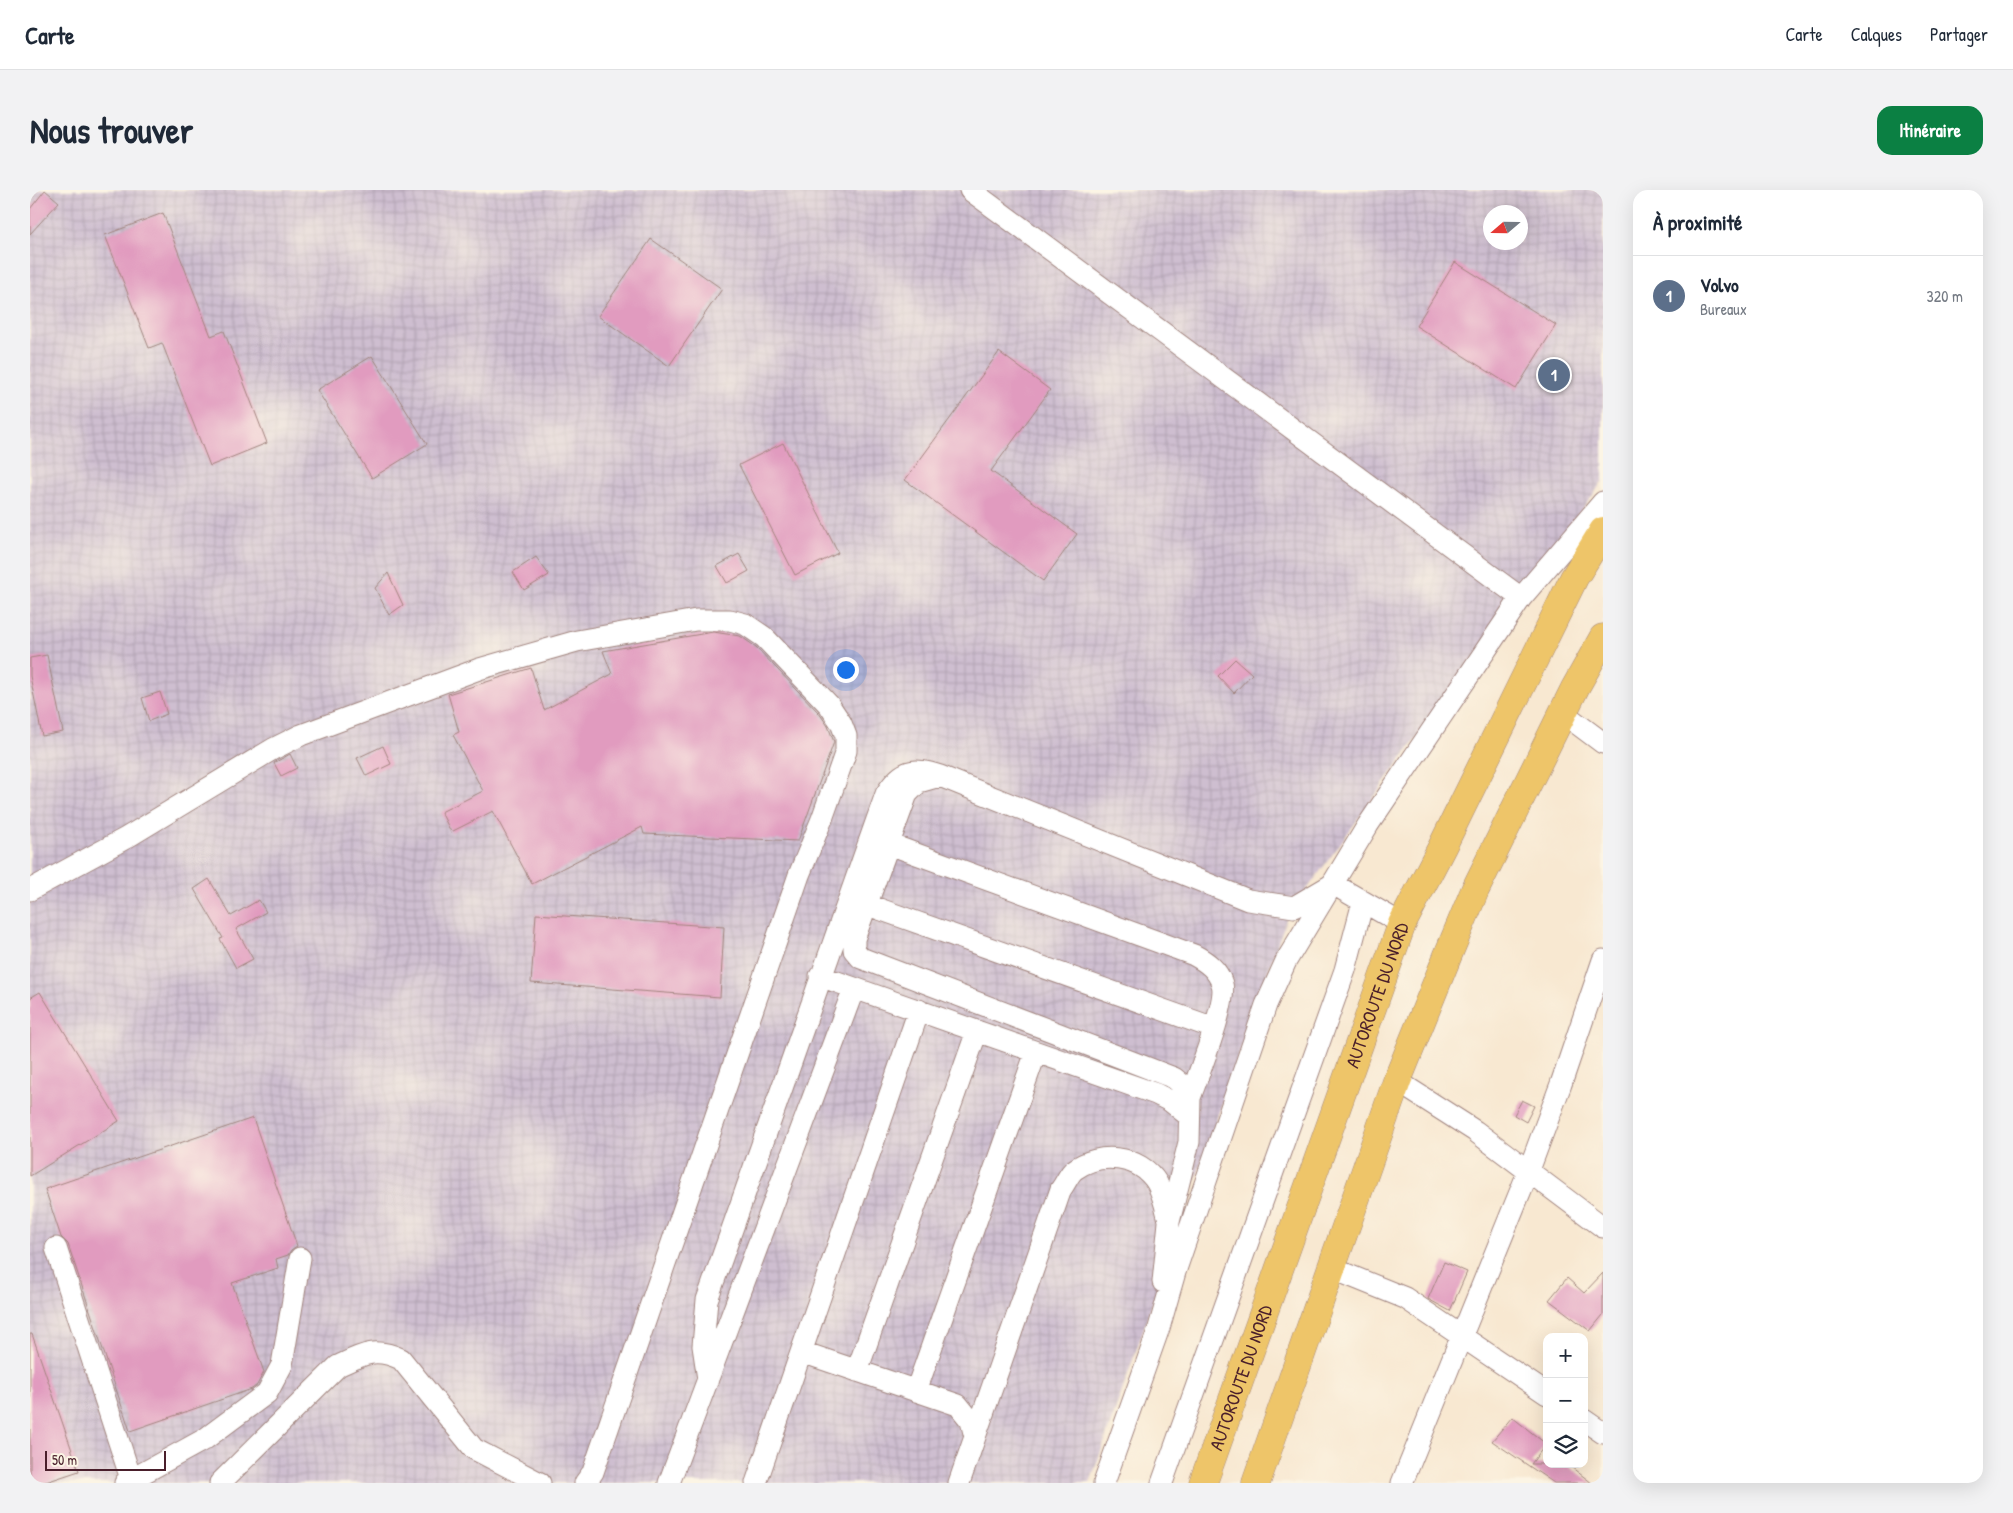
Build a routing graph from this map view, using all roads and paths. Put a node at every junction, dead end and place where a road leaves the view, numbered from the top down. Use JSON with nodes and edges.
{"nodes":[{"id":1,"x":976,"y":192,"type":"edge"},
{"id":2,"x":1603,"y":502,"type":"edge"},
{"id":3,"x":1603,"y":531,"type":"edge"},
{"id":4,"x":1522,"y":598,"type":"junction"},
{"id":5,"x":1603,"y":638,"type":"edge"},
{"id":6,"x":1563,"y":713,"type":"junction"},
{"id":7,"x":1603,"y":743,"type":"edge"},
{"id":8,"x":940,"y":776,"type":"junction"},
{"id":9,"x":889,"y":844,"type":"junction"},
{"id":10,"x":1332,"y":884,"type":"junction"},
{"id":11,"x":30,"y":890,"type":"edge"},
{"id":12,"x":1364,"y":902,"type":"junction"},
{"id":13,"x":868,"y":904,"type":"junction"},
{"id":14,"x":1402,"y":924,"type":"junction"},
{"id":15,"x":1603,"y":960,"type":"edge"},
{"id":16,"x":820,"y":976,"type":"junction"},
{"id":17,"x":854,"y":988,"type":"junction"},
{"id":18,"x":1598,"y":991,"type":"edge"},
{"id":19,"x":919,"y":1010,"type":"junction"},
{"id":20,"x":1214,"y":1028,"type":"junction"},
{"id":21,"x":977,"y":1031,"type":"junction"},
{"id":22,"x":1036,"y":1052,"type":"junction"},
{"id":23,"x":1397,"y":1081,"type":"junction"},
{"id":24,"x":1189,"y":1107,"type":"junction"},
{"id":25,"x":1529,"y":1170,"type":"junction"},
{"id":26,"x":1169,"y":1222,"type":"junction"},
{"id":27,"x":1603,"y":1227,"type":"edge"},
{"id":28,"x":56,"y":1248,"type":"dead end"},
{"id":29,"x":300,"y":1258,"type":"dead end"},
{"id":30,"x":1331,"y":1268,"type":"junction"},
{"id":31,"x":1159,"y":1328,"type":"junction"},
{"id":32,"x":1462,"y":1335,"type":"junction"},
{"id":33,"x":802,"y":1352,"type":"junction"},
{"id":34,"x":857,"y":1371,"type":"junction"},
{"id":35,"x":708,"y":1379,"type":"junction"},
{"id":36,"x":916,"y":1391,"type":"junction"},
{"id":37,"x":1543,"y":1391,"type":"edge"},
{"id":38,"x":1588,"y":1423,"type":"edge"},
{"id":39,"x":1603,"y":1432,"type":"edge"},
{"id":40,"x":975,"y":1437,"type":"junction"},
{"id":41,"x":128,"y":1481,"type":"edge"},
{"id":42,"x":220,"y":1483,"type":"edge"},
{"id":43,"x":540,"y":1483,"type":"edge"},
{"id":44,"x":585,"y":1483,"type":"edge"},
{"id":45,"x":669,"y":1483,"type":"edge"},
{"id":46,"x":756,"y":1483,"type":"edge"},
{"id":47,"x":959,"y":1483,"type":"edge"},
{"id":48,"x":1104,"y":1483,"type":"edge"},
{"id":49,"x":1162,"y":1483,"type":"edge"},
{"id":50,"x":1203,"y":1483,"type":"edge"},
{"id":51,"x":1256,"y":1483,"type":"edge"},
{"id":52,"x":1402,"y":1483,"type":"edge"}],
"edges":[{"from":1,"to":4,"type":"street"},
{"from":2,"to":4,"type":"street"},
{"from":3,"to":14,"type":"highway","name":"AUTOROUTE DU NORD"},
{"from":4,"to":10,"type":"street"},
{"from":5,"to":6,"type":"highway"},
{"from":6,"to":7,"type":"street"},
{"from":6,"to":23,"type":"highway"},
{"from":8,"to":9,"type":"street"},
{"from":8,"to":10,"type":"street"},
{"from":8,"to":16,"type":"street"},
{"from":9,"to":13,"type":"street"},
{"from":9,"to":20,"type":"street"},
{"from":10,"to":12,"type":"street"},
{"from":10,"to":31,"type":"street"},
{"from":11,"to":44,"type":"street"},
{"from":12,"to":14,"type":"street"},
{"from":12,"to":49,"type":"street"},
{"from":13,"to":20,"type":"street"},
{"from":13,"to":24,"type":"street"},
{"from":14,"to":50,"type":"highway","name":"AUTOROUTE DU NORD"},
{"from":15,"to":18,"type":"street"},
{"from":16,"to":17,"type":"street"},
{"from":16,"to":35,"type":"street"},
{"from":17,"to":19,"type":"street"},
{"from":17,"to":35,"type":"street"},
{"from":18,"to":25,"type":"street"},
{"from":19,"to":21,"type":"street"},
{"from":19,"to":33,"type":"street"},
{"from":20,"to":24,"type":"street"},
{"from":21,"to":22,"type":"street"},
{"from":21,"to":34,"type":"street"},
{"from":22,"to":24,"type":"street"},
{"from":22,"to":36,"type":"street"},
{"from":23,"to":25,"type":"street"},
{"from":23,"to":30,"type":"highway"},
{"from":24,"to":26,"type":"street"},
{"from":25,"to":27,"type":"street"},
{"from":25,"to":32,"type":"street"},
{"from":26,"to":31,"type":"street"},
{"from":26,"to":40,"type":"street"},
{"from":28,"to":41,"type":"street"},
{"from":29,"to":41,"type":"street"},
{"from":30,"to":32,"type":"street"},
{"from":30,"to":51,"type":"highway"},
{"from":31,"to":48,"type":"street"},
{"from":32,"to":37,"type":"street"},
{"from":32,"to":52,"type":"street"},
{"from":33,"to":34,"type":"street"},
{"from":33,"to":46,"type":"street"},
{"from":34,"to":36,"type":"street"},
{"from":35,"to":45,"type":"street"},
{"from":36,"to":40,"type":"street"},
{"from":38,"to":39,"type":"street"},
{"from":40,"to":47,"type":"street"},
{"from":42,"to":43,"type":"street"}]}
